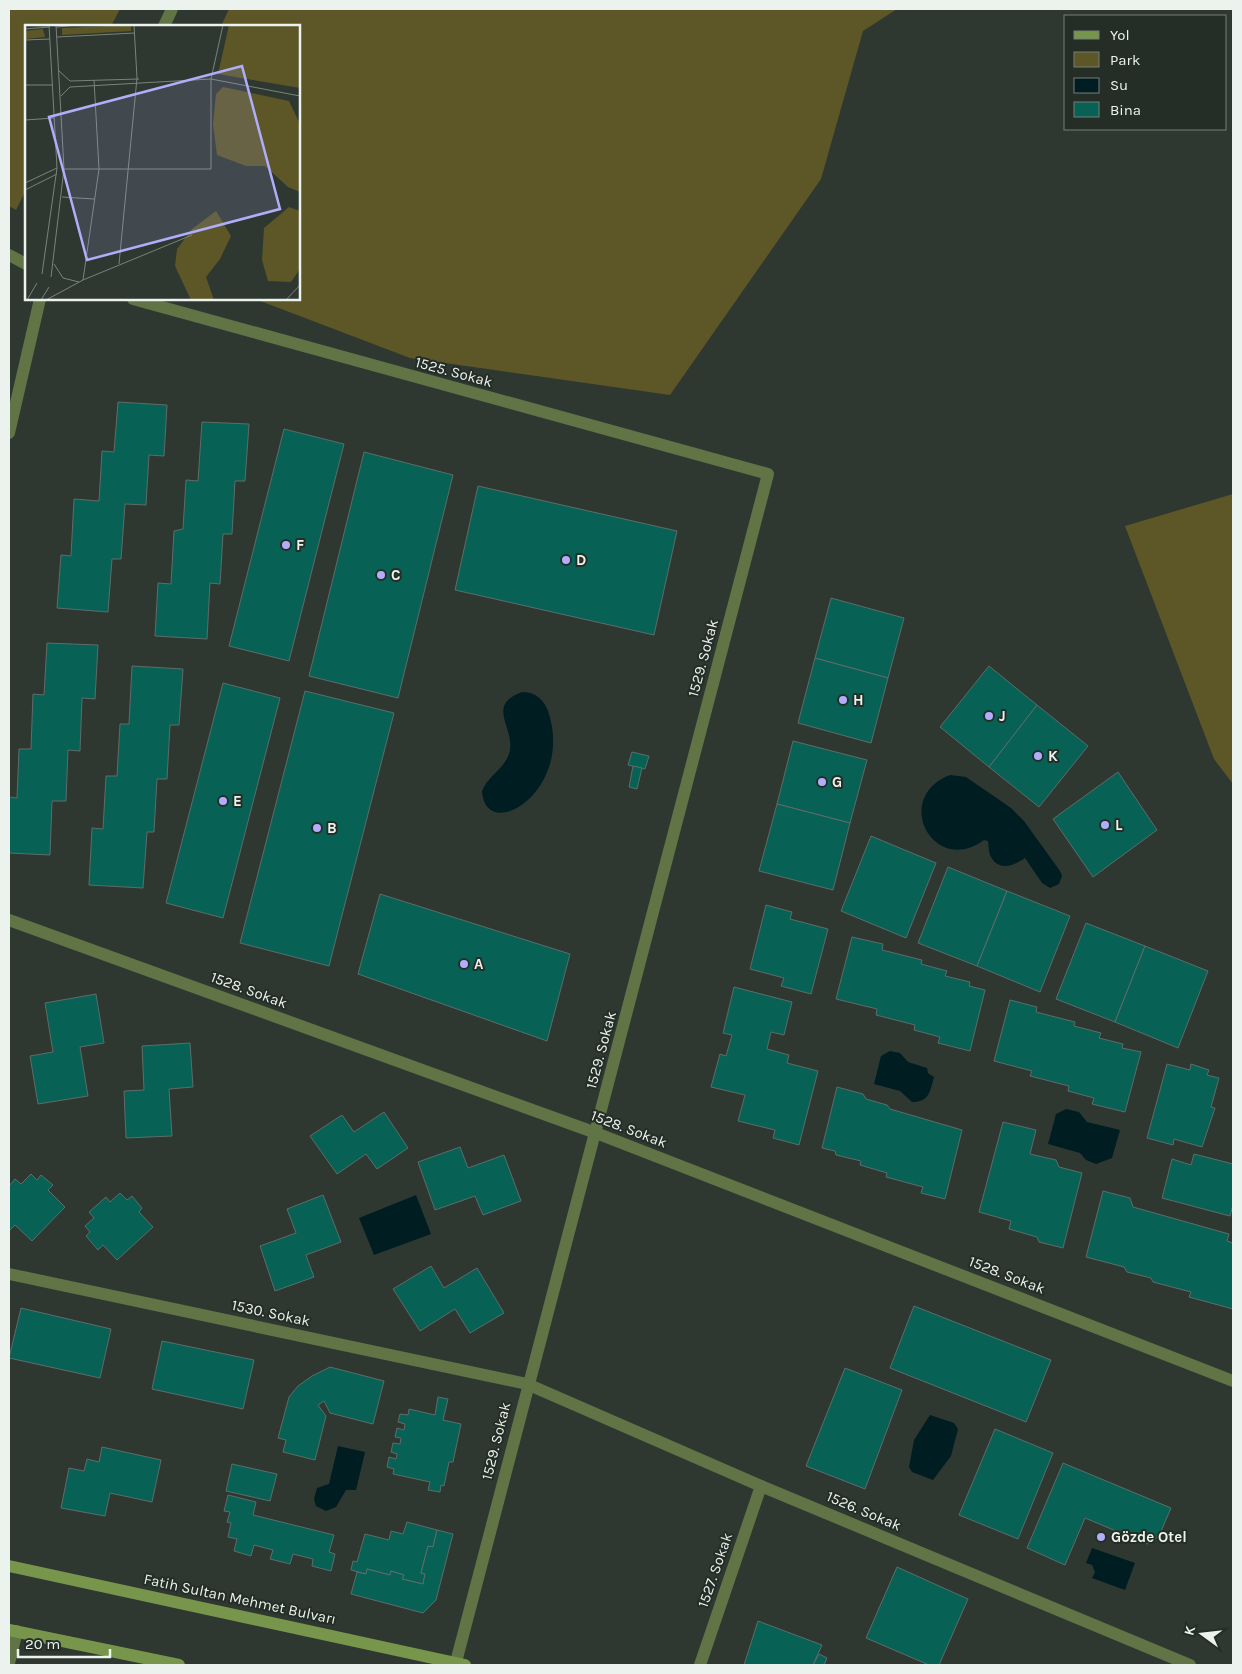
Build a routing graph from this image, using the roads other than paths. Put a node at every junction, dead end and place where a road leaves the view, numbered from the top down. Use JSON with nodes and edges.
{"nodes":[{"id":1,"x":172,"y":9,"type":"edge"},
{"id":2,"x":164,"y":25,"type":"edge"},
{"id":3,"x":9,"y":255,"type":"edge"},
{"id":4,"x":25,"y":263,"type":"edge"},
{"id":5,"x":40,"y":300,"type":"edge"},
{"id":6,"x":137,"y":300,"type":"edge"},
{"id":7,"x":9,"y":433,"type":"edge"},
{"id":8,"x":768,"y":474,"type":"joint"},
{"id":9,"x":9,"y":920,"type":"edge"},
{"id":10,"x":596,"y":1133,"type":"junction"},
{"id":11,"x":9,"y":1274,"type":"edge"},
{"id":12,"x":1233,"y":1381,"type":"edge"},
{"id":13,"x":528,"y":1384,"type":"junction"},
{"id":14,"x":761,"y":1486,"type":"junction"},
{"id":15,"x":9,"y":1566,"type":"edge"},
{"id":16,"x":13,"y":1631,"type":"edge"},
{"id":17,"x":9,"y":1663,"type":"edge"},
{"id":18,"x":460,"y":1664,"type":"edge"},
{"id":19,"x":179,"y":1665,"type":"edge"},
{"id":20,"x":700,"y":1665,"type":"edge"},
{"id":21,"x":1190,"y":1665,"type":"edge"}],
"edges":[{"from":1,"to":2,"type":"street"},
{"from":3,"to":4,"type":"street"},
{"from":5,"to":7,"type":"street"},
{"from":6,"to":8,"type":"street","name":"1525. Sokak"},
{"from":8,"to":10,"type":"street","name":"1529. Sokak"},
{"from":9,"to":10,"type":"street","name":"1528. Sokak"},
{"from":10,"to":12,"type":"street","name":"1528. Sokak"},
{"from":10,"to":13,"type":"street","name":"1529. Sokak"},
{"from":11,"to":13,"type":"street","name":"1530. Sokak"},
{"from":13,"to":14,"type":"street","name":"1526. Sokak"},
{"from":13,"to":18,"type":"street","name":"1529. Sokak"},
{"from":14,"to":20,"type":"street","name":"1527. Sokak"},
{"from":14,"to":21,"type":"street","name":"1526. Sokak"},
{"from":15,"to":18,"type":"main road","name":"Fatih Sultan Mehmet Bulvarı"},
{"from":16,"to":17,"type":"street"},
{"from":16,"to":19,"type":"main road"}]}
